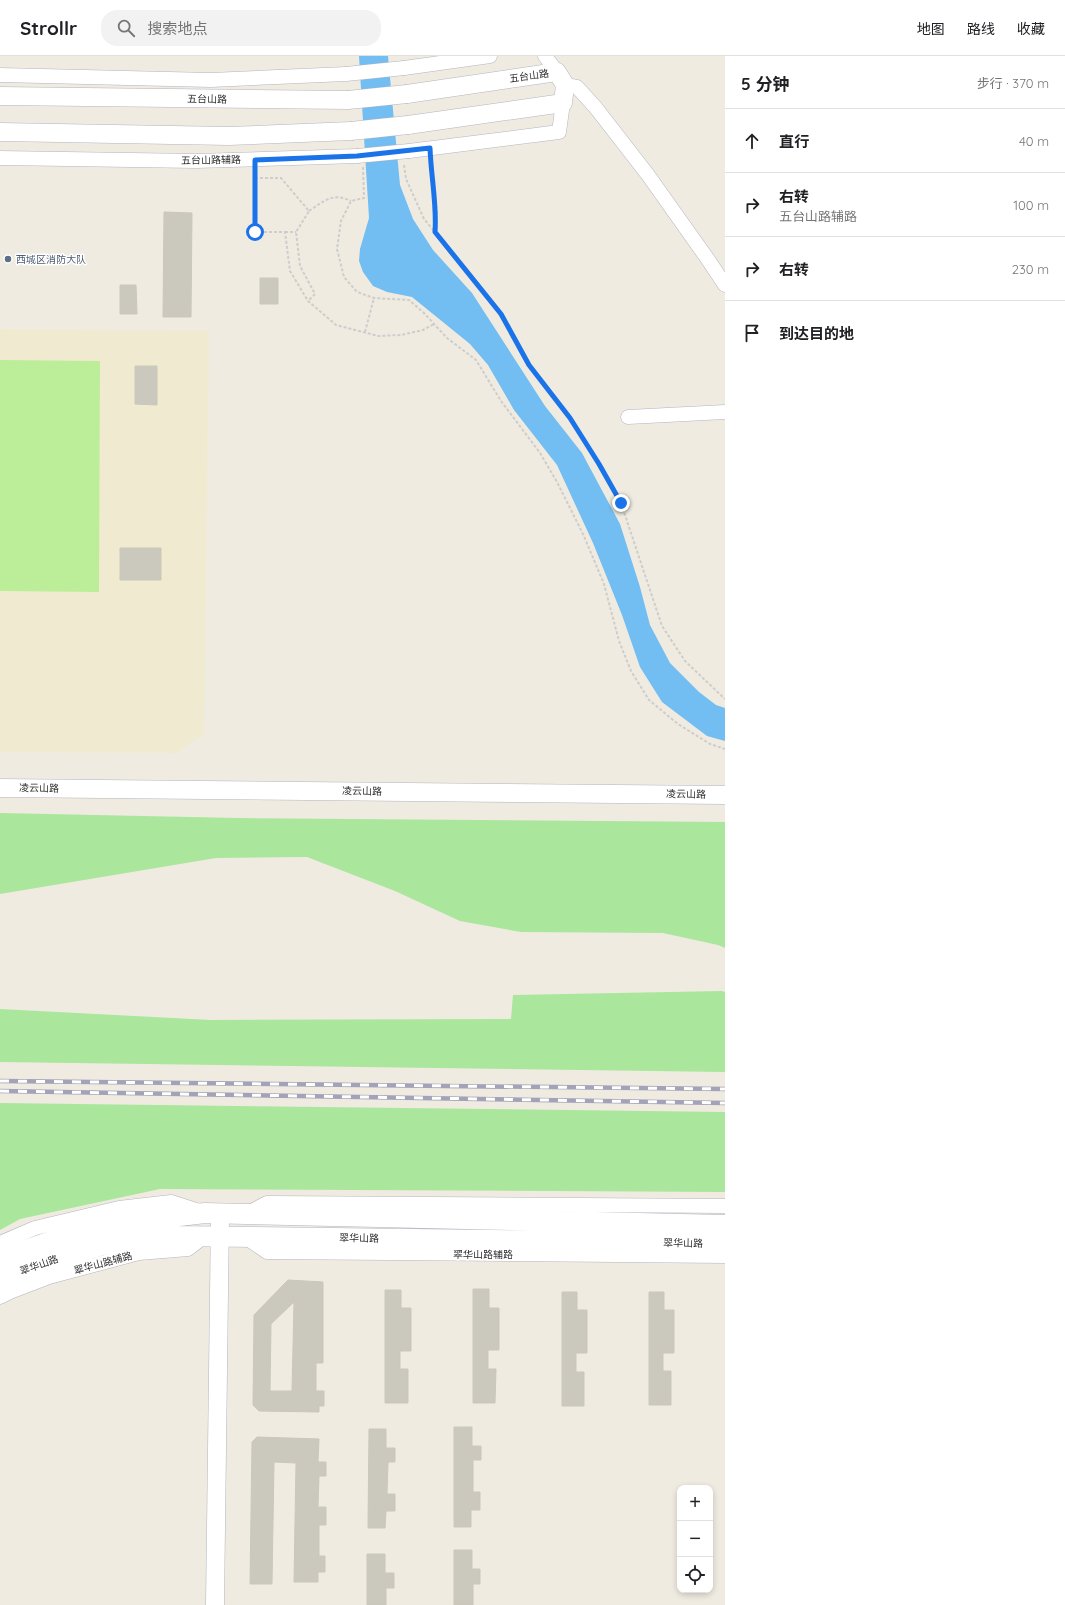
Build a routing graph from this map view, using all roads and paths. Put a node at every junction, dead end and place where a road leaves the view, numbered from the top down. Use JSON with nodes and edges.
{"nodes":[{"id":1,"x":490,"y":56,"type":"edge"},
{"id":2,"x":545,"y":56,"type":"edge"},
{"id":3,"x":0,"y":76,"type":"edge"},
{"id":4,"x":561,"y":78,"type":"junction"},
{"id":5,"x":0,"y":96,"type":"edge"},
{"id":6,"x":563,"y":103,"type":"junction"},
{"id":7,"x":0,"y":132,"type":"edge"},
{"id":8,"x":430,"y":148,"type":"junction"},
{"id":9,"x":406,"y":157,"type":"junction"},
{"id":10,"x":0,"y":158,"type":"edge"},
{"id":11,"x":255,"y":160,"type":"junction"},
{"id":12,"x":360,"y":161,"type":"junction"},
{"id":13,"x":255,"y":178,"type":"junction"},
{"id":14,"x":351,"y":201,"type":"junction"},
{"id":15,"x":309,"y":211,"type":"junction"},
{"id":16,"x":285,"y":232,"type":"junction"},
{"id":17,"x":296,"y":232,"type":"junction"},
{"id":18,"x":435,"y":232,"type":"junction"},
{"id":19,"x":725,"y":285,"type":"edge"},
{"id":20,"x":374,"y":298,"type":"junction"},
{"id":21,"x":308,"y":301,"type":"junction"},
{"id":22,"x":434,"y":324,"type":"junction"},
{"id":23,"x":365,"y":332,"type":"junction"},
{"id":24,"x":725,"y":412,"type":"edge"},
{"id":25,"x":628,"y":417,"type":"dead end"},
{"id":26,"x":725,"y":699,"type":"edge"},
{"id":27,"x":725,"y":749,"type":"edge"},
{"id":28,"x":0,"y":788,"type":"edge"},
{"id":29,"x":725,"y":795,"type":"edge"},
{"id":30,"x":725,"y":1206,"type":"edge"},
{"id":31,"x":212,"y":1214,"type":"junction"},
{"id":32,"x":245,"y":1215,"type":"junction"},
{"id":33,"x":725,"y":1225,"type":"edge"},
{"id":34,"x":213,"y":1236,"type":"junction"},
{"id":35,"x":245,"y":1237,"type":"junction"},
{"id":36,"x":0,"y":1244,"type":"edge"},
{"id":37,"x":725,"y":1244,"type":"edge"},
{"id":38,"x":725,"y":1256,"type":"edge"},
{"id":39,"x":0,"y":1259,"type":"edge"},
{"id":40,"x":0,"y":1280,"type":"edge"},
{"id":41,"x":0,"y":1298,"type":"edge"},
{"id":42,"x":215,"y":1605,"type":"edge"}],
"edges":[{"from":1,"to":3,"type":"street","bridge":true},
{"from":2,"to":4,"type":"street"},
{"from":4,"to":5,"type":"street","name":"五台山路","bridge":true},
{"from":4,"to":6,"type":"street"},
{"from":4,"to":19,"type":"street"},
{"from":6,"to":7,"type":"street","bridge":true},
{"from":6,"to":8,"type":"street","name":"五台山路辅路"},
{"from":8,"to":9,"type":"street","name":"五台山路辅路"},
{"from":8,"to":18,"type":"path"},
{"from":9,"to":12,"type":"street","name":"五台山路辅路","bridge":true},
{"from":9,"to":18,"type":"path"},
{"from":10,"to":11,"type":"street","name":"五台山路辅路"},
{"from":11,"to":12,"type":"street","name":"五台山路辅路"},
{"from":11,"to":13,"type":"path"},
{"from":12,"to":14,"type":"path"},
{"from":13,"to":15,"type":"path"},
{"from":13,"to":16,"type":"path"},
{"from":14,"to":15,"type":"path"},
{"from":14,"to":20,"type":"path"},
{"from":15,"to":17,"type":"path"},
{"from":16,"to":17,"type":"path"},
{"from":16,"to":21,"type":"path"},
{"from":17,"to":21,"type":"path"},
{"from":18,"to":26,"type":"path"},
{"from":20,"to":22,"type":"path"},
{"from":20,"to":23,"type":"path"},
{"from":21,"to":23,"type":"path"},
{"from":22,"to":23,"type":"path"},
{"from":22,"to":27,"type":"path"},
{"from":24,"to":25,"type":"street"},
{"from":28,"to":29,"type":"street","name":"凌云山路"},
{"from":30,"to":32,"type":"street"},
{"from":31,"to":32,"type":"main road","name":"翠华山路"},
{"from":31,"to":34,"type":"street"},
{"from":31,"to":36,"type":"street"},
{"from":31,"to":39,"type":"main road","name":"翠华山路"},
{"from":32,"to":33,"type":"main road","name":"翠华山路"},
{"from":34,"to":35,"type":"main road","name":"翠华山路"},
{"from":34,"to":40,"type":"main road","name":"翠华山路"},
{"from":34,"to":41,"type":"street","name":"翠华山路辅路"},
{"from":34,"to":42,"type":"street"},
{"from":35,"to":37,"type":"main road","name":"翠华山路"},
{"from":35,"to":38,"type":"street","name":"翠华山路辅路"}]}
